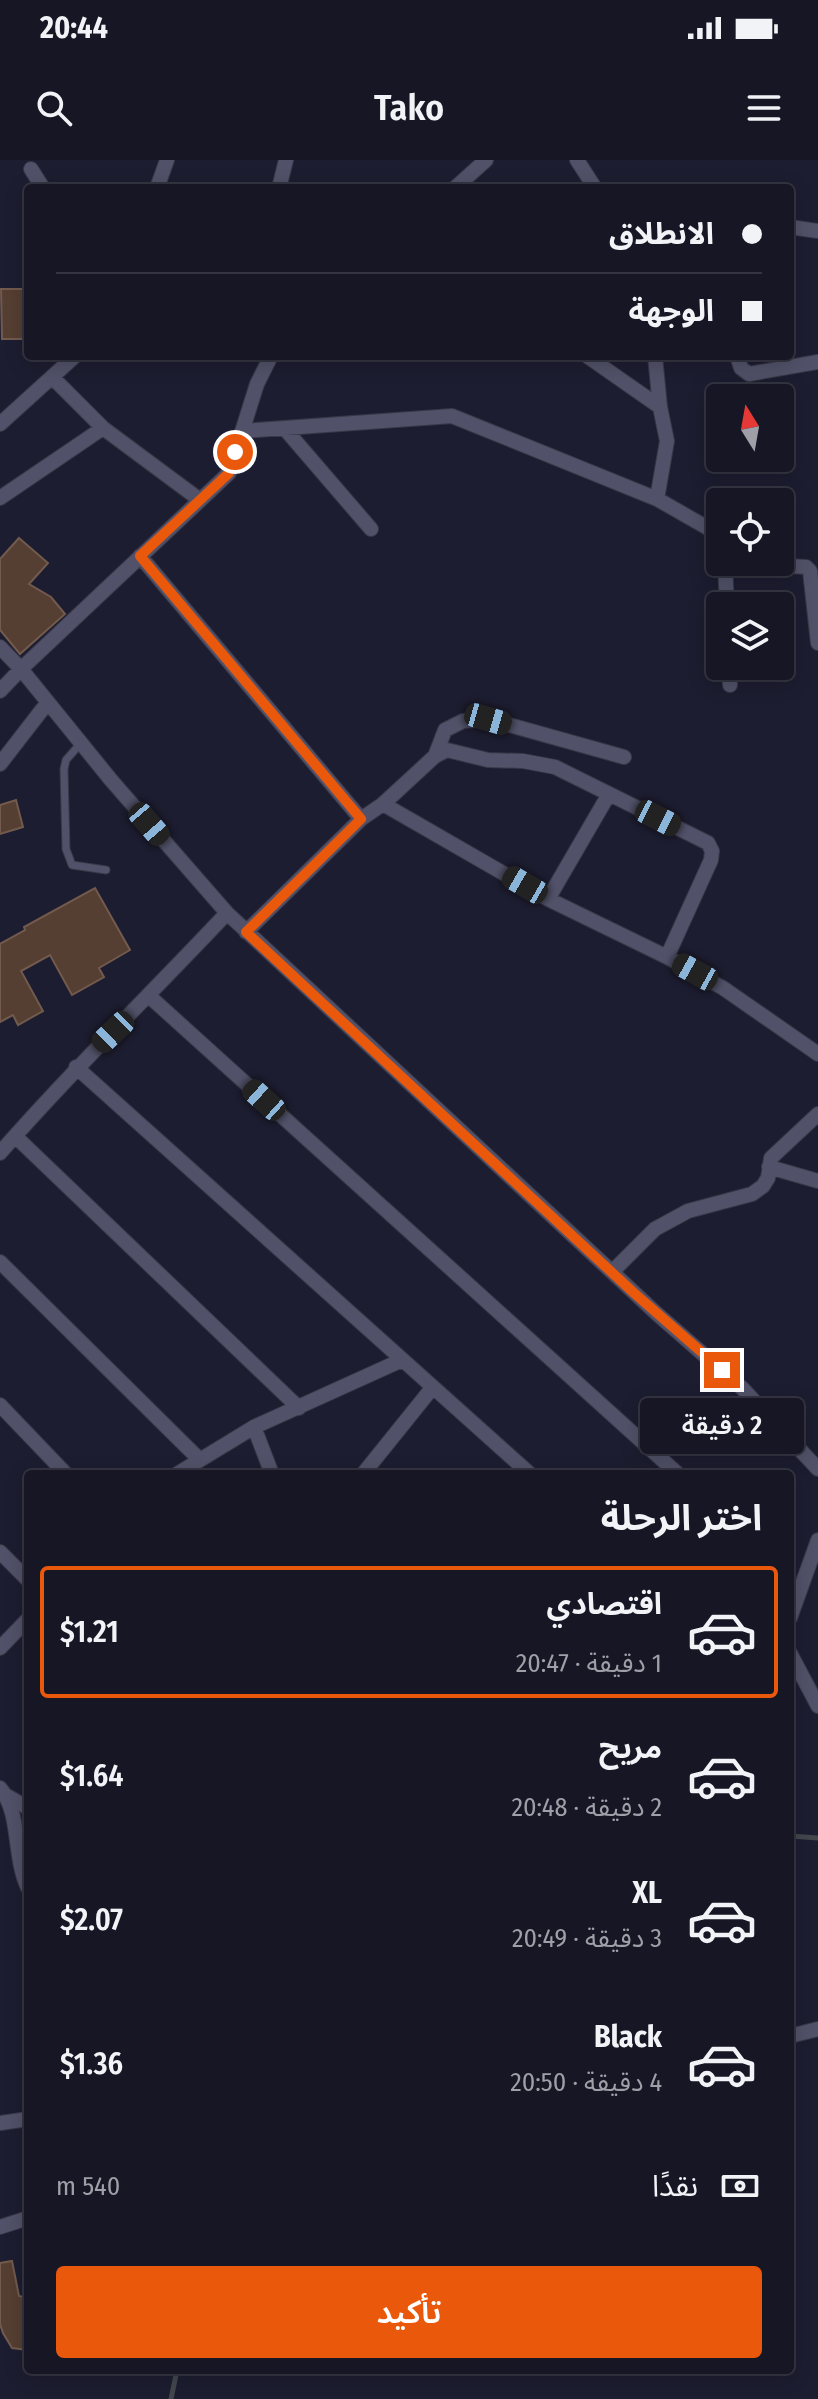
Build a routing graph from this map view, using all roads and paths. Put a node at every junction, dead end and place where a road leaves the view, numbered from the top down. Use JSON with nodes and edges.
{"nodes":[{"id":1,"x":167,"y":160,"type":"edge"},
{"id":2,"x":286,"y":160,"type":"edge"},
{"id":3,"x":486,"y":160,"type":"edge"},
{"id":4,"x":577,"y":160,"type":"edge"},
{"id":5,"x":31,"y":169,"type":"dead end"},
{"id":6,"x":40,"y":184,"type":"edge"},
{"id":7,"x":158,"y":184,"type":"edge"},
{"id":8,"x":280,"y":184,"type":"edge"},
{"id":9,"x":459,"y":184,"type":"edge"},
{"id":10,"x":592,"y":184,"type":"edge"},
{"id":11,"x":794,"y":228,"type":"edge"},
{"id":12,"x":818,"y":231,"type":"edge"},
{"id":13,"x":71,"y":360,"type":"edge"},
{"id":14,"x":266,"y":360,"type":"edge"},
{"id":15,"x":593,"y":360,"type":"edge"},
{"id":16,"x":655,"y":360,"type":"edge"},
{"id":17,"x":738,"y":360,"type":"edge"},
{"id":18,"x":818,"y":362,"type":"edge"},
{"id":19,"x":52,"y":377,"type":"junction"},
{"id":20,"x":660,"y":407,"type":"junction"},
{"id":21,"x":0,"y":424,"type":"edge"},
{"id":22,"x":103,"y":428,"type":"junction"},
{"id":23,"x":285,"y":429,"type":"junction"},
{"id":24,"x":242,"y":431,"type":"junction"},
{"id":25,"x":0,"y":498,"type":"edge"},
{"id":26,"x":657,"y":499,"type":"junction"},
{"id":27,"x":200,"y":500,"type":"junction"},
{"id":28,"x":706,"y":527,"type":"edge"},
{"id":29,"x":371,"y":529,"type":"dead end"},
{"id":30,"x":140,"y":556,"type":"junction"},
{"id":31,"x":794,"y":566,"type":"edge"},
{"id":32,"x":816,"y":596,"type":"edge"},
{"id":33,"x":818,"y":643,"type":"edge"},
{"id":34,"x":0,"y":647,"type":"edge"},
{"id":35,"x":21,"y":669,"type":"junction"},
{"id":36,"x":730,"y":680,"type":"edge"},
{"id":37,"x":730,"y":685,"type":"dead end"},
{"id":38,"x":0,"y":691,"type":"edge"},
{"id":39,"x":48,"y":702,"type":"junction"},
{"id":40,"x":81,"y":743,"type":"junction"},
{"id":41,"x":435,"y":756,"type":"junction"},
{"id":42,"x":624,"y":757,"type":"dead end"},
{"id":43,"x":0,"y":764,"type":"edge"},
{"id":44,"x":609,"y":794,"type":"junction"},
{"id":45,"x":383,"y":804,"type":"junction"},
{"id":46,"x":361,"y":819,"type":"junction"},
{"id":47,"x":106,"y":870,"type":"dead end"},
{"id":48,"x":548,"y":899,"type":"junction"},
{"id":49,"x":227,"y":913,"type":"junction"},
{"id":50,"x":246,"y":932,"type":"junction"},
{"id":51,"x":667,"y":957,"type":"junction"},
{"id":52,"x":149,"y":996,"type":"junction"},
{"id":53,"x":818,"y":1054,"type":"edge"},
{"id":54,"x":76,"y":1067,"type":"junction"},
{"id":55,"x":818,"y":1114,"type":"edge"},
{"id":56,"x":15,"y":1136,"type":"junction"},
{"id":57,"x":0,"y":1153,"type":"edge"},
{"id":58,"x":769,"y":1167,"type":"junction"},
{"id":59,"x":818,"y":1181,"type":"edge"},
{"id":60,"x":0,"y":1262,"type":"edge"},
{"id":61,"x":612,"y":1272,"type":"junction"},
{"id":62,"x":402,"y":1360,"type":"junction"},
{"id":63,"x":433,"y":1387,"type":"junction"},
{"id":64,"x":0,"y":1405,"type":"edge"},
{"id":65,"x":299,"y":1408,"type":"junction"},
{"id":66,"x":254,"y":1427,"type":"junction"},
{"id":67,"x":199,"y":1459,"type":"junction"},
{"id":68,"x":818,"y":1469,"type":"edge"},
{"id":69,"x":62,"y":1470,"type":"edge"},
{"id":70,"x":183,"y":1470,"type":"edge"},
{"id":71,"x":270,"y":1470,"type":"edge"},
{"id":72,"x":366,"y":1470,"type":"edge"},
{"id":73,"x":526,"y":1470,"type":"edge"},
{"id":74,"x":674,"y":1470,"type":"edge"},
{"id":75,"x":818,"y":1540,"type":"edge"},
{"id":76,"x":0,"y":1552,"type":"edge"},
{"id":77,"x":24,"y":1576,"type":"edge"},
{"id":78,"x":794,"y":1579,"type":"edge"},
{"id":79,"x":802,"y":1586,"type":"junction"},
{"id":80,"x":794,"y":1607,"type":"edge"},
{"id":81,"x":24,"y":1623,"type":"edge"},
{"id":82,"x":0,"y":1648,"type":"edge"},
{"id":83,"x":794,"y":1661,"type":"edge"},
{"id":84,"x":818,"y":1706,"type":"edge"},
{"id":85,"x":4,"y":1792,"type":"edge"},
{"id":86,"x":24,"y":1805,"type":"edge"},
{"id":87,"x":24,"y":1875,"type":"edge"},
{"id":88,"x":818,"y":2029,"type":"edge"},
{"id":89,"x":794,"y":2035,"type":"edge"},
{"id":90,"x":24,"y":2120,"type":"edge"},
{"id":91,"x":0,"y":2123,"type":"edge"},
{"id":92,"x":24,"y":2219,"type":"edge"},
{"id":93,"x":0,"y":2227,"type":"edge"}],
"edges":[{"from":1,"to":7,"type":"street"},
{"from":2,"to":8,"type":"street"},
{"from":3,"to":9,"type":"street"},
{"from":4,"to":10,"type":"street"},
{"from":5,"to":6,"type":"street"},
{"from":11,"to":12,"type":"street"},
{"from":13,"to":19,"type":"street"},
{"from":14,"to":24,"type":"street"},
{"from":15,"to":20,"type":"street"},
{"from":16,"to":20,"type":"street"},
{"from":17,"to":18,"type":"street"},
{"from":19,"to":21,"type":"street"},
{"from":19,"to":22,"type":"street"},
{"from":20,"to":26,"type":"street"},
{"from":22,"to":25,"type":"street"},
{"from":22,"to":27,"type":"street"},
{"from":23,"to":24,"type":"street"},
{"from":23,"to":26,"type":"street"},
{"from":23,"to":29,"type":"street"},
{"from":24,"to":27,"type":"street"},
{"from":26,"to":28,"type":"street"},
{"from":27,"to":30,"type":"street"},
{"from":30,"to":35,"type":"street"},
{"from":30,"to":46,"type":"street"},
{"from":31,"to":32,"type":"street"},
{"from":32,"to":33,"type":"street"},
{"from":34,"to":35,"type":"street"},
{"from":35,"to":38,"type":"street"},
{"from":35,"to":39,"type":"street"},
{"from":36,"to":37,"type":"street"},
{"from":39,"to":40,"type":"street"},
{"from":39,"to":43,"type":"street"},
{"from":40,"to":47,"type":"lane"},
{"from":40,"to":49,"type":"street"},
{"from":41,"to":42,"type":"street"},
{"from":41,"to":44,"type":"street"},
{"from":41,"to":45,"type":"street"},
{"from":44,"to":48,"type":"street"},
{"from":44,"to":51,"type":"street"},
{"from":45,"to":46,"type":"street"},
{"from":45,"to":48,"type":"street"},
{"from":46,"to":50,"type":"street"},
{"from":48,"to":51,"type":"street"},
{"from":49,"to":50,"type":"street"},
{"from":49,"to":52,"type":"street"},
{"from":50,"to":61,"type":"street"},
{"from":51,"to":53,"type":"street"},
{"from":52,"to":54,"type":"street"},
{"from":52,"to":74,"type":"street"},
{"from":54,"to":56,"type":"street"},
{"from":54,"to":62,"type":"street"},
{"from":55,"to":58,"type":"street"},
{"from":56,"to":57,"type":"street"},
{"from":56,"to":65,"type":"street"},
{"from":58,"to":59,"type":"street"},
{"from":58,"to":61,"type":"street"},
{"from":60,"to":67,"type":"street"},
{"from":61,"to":68,"type":"street"},
{"from":62,"to":63,"type":"street"},
{"from":62,"to":65,"type":"street"},
{"from":63,"to":72,"type":"street"},
{"from":63,"to":73,"type":"street"},
{"from":64,"to":69,"type":"street"},
{"from":65,"to":66,"type":"street"},
{"from":66,"to":67,"type":"street"},
{"from":66,"to":71,"type":"street"},
{"from":67,"to":70,"type":"street"},
{"from":75,"to":79,"type":"street"},
{"from":76,"to":77,"type":"street"},
{"from":78,"to":79,"type":"street"},
{"from":79,"to":80,"type":"street"},
{"from":81,"to":82,"type":"street"},
{"from":83,"to":84,"type":"street"},
{"from":85,"to":86,"type":"street"},
{"from":85,"to":87,"type":"street"},
{"from":88,"to":89,"type":"street"},
{"from":90,"to":91,"type":"street"},
{"from":92,"to":93,"type":"street"}]}
